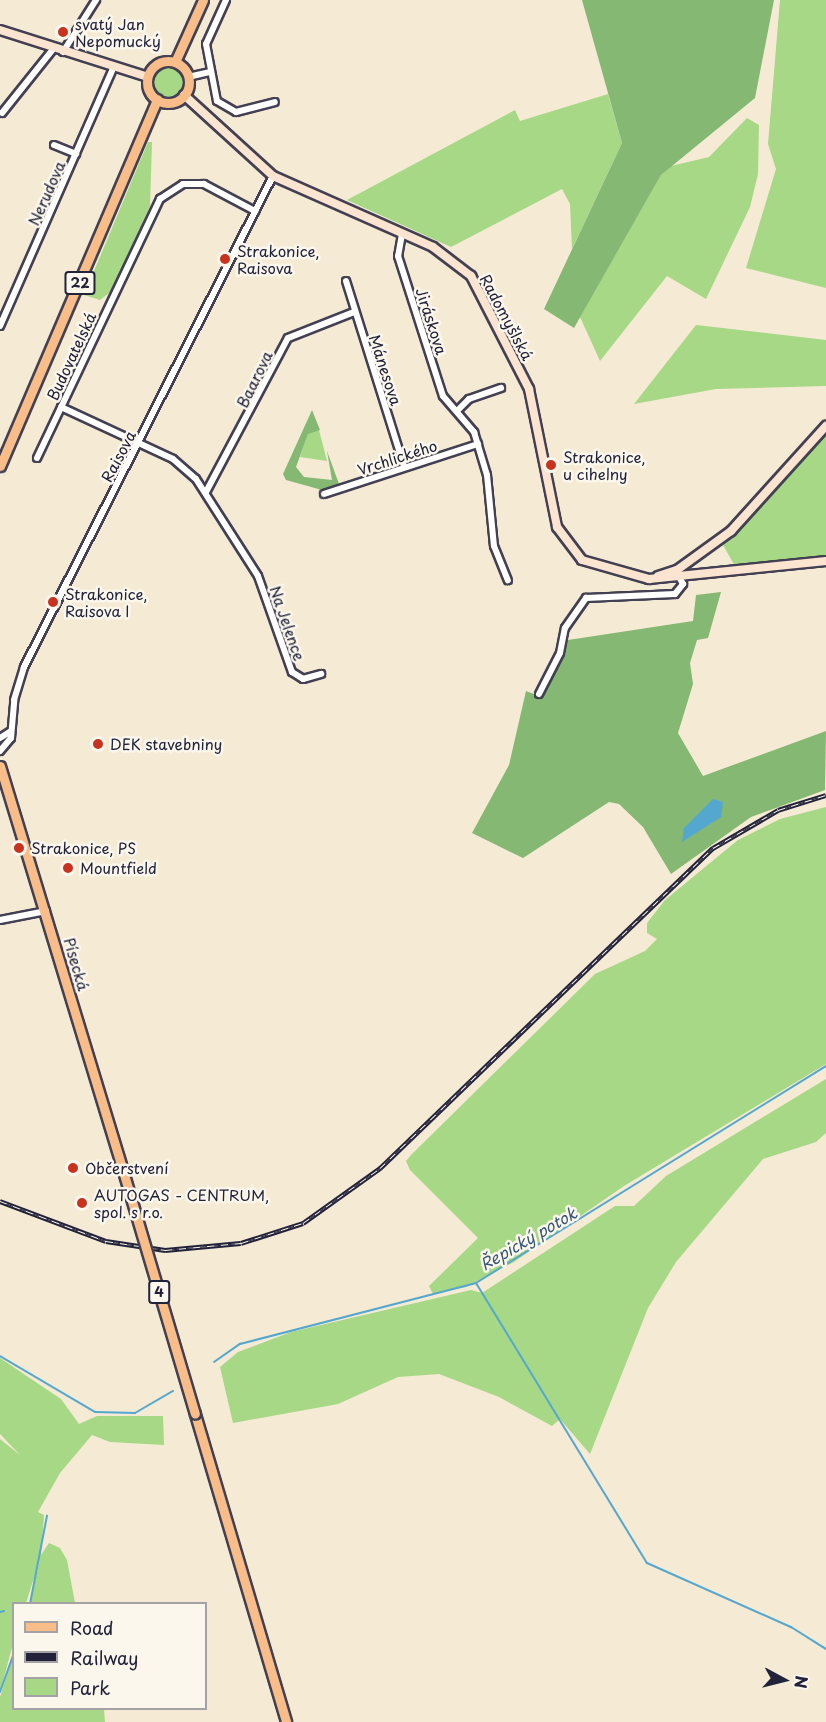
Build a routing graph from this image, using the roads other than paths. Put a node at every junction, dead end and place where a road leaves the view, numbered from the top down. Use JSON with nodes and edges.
{"nodes":[{"id":1,"x":96,"y":0,"type":"edge"},
{"id":2,"x":203,"y":0,"type":"edge"},
{"id":3,"x":226,"y":0,"type":"edge"},
{"id":4,"x":0,"y":30,"type":"edge"},
{"id":5,"x":59,"y":50,"type":"junction"},
{"id":6,"x":175,"y":62,"type":"junction"},
{"id":7,"x":113,"y":69,"type":"junction"},
{"id":8,"x":210,"y":72,"type":"junction"},
{"id":9,"x":148,"y":77,"type":"junction"},
{"id":10,"x":188,"y":77,"type":"junction"},
{"id":11,"x":184,"y":95,"type":"junction"},
{"id":12,"x":157,"y":99,"type":"junction"},
{"id":13,"x":275,"y":102,"type":"dead end"},
{"id":14,"x":2,"y":113,"type":"dead end"},
{"id":15,"x":54,"y":145,"type":"dead end"},
{"id":16,"x":76,"y":154,"type":"junction"},
{"id":17,"x":273,"y":176,"type":"junction"},
{"id":18,"x":255,"y":211,"type":"junction"},
{"id":19,"x":402,"y":234,"type":"junction"},
{"id":20,"x":346,"y":281,"type":"dead end"},
{"id":21,"x":354,"y":312,"type":"junction"},
{"id":22,"x":0,"y":326,"type":"edge"},
{"id":23,"x":501,"y":388,"type":"dead end"},
{"id":24,"x":61,"y":407,"type":"junction"},
{"id":25,"x":457,"y":411,"type":"junction"},
{"id":26,"x":826,"y":426,"type":"edge"},
{"id":27,"x":139,"y":442,"type":"junction"},
{"id":28,"x":478,"y":444,"type":"junction"},
{"id":29,"x":37,"y":458,"type":"dead end"},
{"id":30,"x":0,"y":466,"type":"edge"},
{"id":31,"x":404,"y":466,"type":"junction"},
{"id":32,"x":206,"y":492,"type":"junction"},
{"id":33,"x":324,"y":494,"type":"dead end"},
{"id":34,"x":826,"y":561,"type":"edge"},
{"id":35,"x":677,"y":570,"type":"junction"},
{"id":36,"x":649,"y":579,"type":"junction"},
{"id":37,"x":682,"y":579,"type":"junction"},
{"id":38,"x":508,"y":580,"type":"dead end"},
{"id":39,"x":321,"y":674,"type":"dead end"},
{"id":40,"x":539,"y":694,"type":"dead end"},
{"id":41,"x":11,"y":731,"type":"junction"},
{"id":42,"x":0,"y":738,"type":"edge"},
{"id":43,"x":0,"y":751,"type":"edge"},
{"id":44,"x":0,"y":765,"type":"edge"},
{"id":45,"x":42,"y":912,"type":"junction"},
{"id":46,"x":0,"y":920,"type":"edge"},
{"id":47,"x":286,"y":1722,"type":"edge"}],
"edges":[{"from":1,"to":5,"type":"street"},
{"from":2,"to":6,"type":"main road"},
{"from":3,"to":8,"type":"street"},
{"from":4,"to":5,"type":"main road"},
{"from":5,"to":7,"type":"main road"},
{"from":5,"to":14,"type":"street"},
{"from":6,"to":9,"type":"main road"},
{"from":6,"to":10,"type":"main road"},
{"from":7,"to":9,"type":"main road"},
{"from":7,"to":16,"type":"street","name":"Nerudova"},
{"from":8,"to":10,"type":"street"},
{"from":8,"to":13,"type":"street"},
{"from":9,"to":12,"type":"main road"},
{"from":10,"to":11,"type":"main road"},
{"from":11,"to":12,"type":"main road"},
{"from":11,"to":17,"type":"main road","name":"Radomyšlská"},
{"from":12,"to":30,"type":"main road","number":"22"},
{"from":15,"to":16,"type":"street"},
{"from":16,"to":22,"type":"street","name":"Nerudova"},
{"from":17,"to":18,"type":"street","name":"Raisova"},
{"from":17,"to":19,"type":"main road","name":"Radomyšlská"},
{"from":18,"to":24,"type":"street","name":"Budovatelská"},
{"from":18,"to":27,"type":"street","name":"Raisova"},
{"from":19,"to":25,"type":"street","name":"Jiráskova"},
{"from":19,"to":36,"type":"main road","name":"Radomyšlská"},
{"from":20,"to":21,"type":"street","name":"Mánesova"},
{"from":21,"to":31,"type":"street","name":"Mánesova"},
{"from":21,"to":32,"type":"street","name":"Baarova"},
{"from":23,"to":25,"type":"street"},
{"from":24,"to":27,"type":"street","name":"Na Jelence"},
{"from":24,"to":29,"type":"street","name":"Budovatelská"},
{"from":25,"to":28,"type":"street","name":"Jiráskova"},
{"from":26,"to":35,"type":"main road"},
{"from":27,"to":32,"type":"street","name":"Na Jelence"},
{"from":27,"to":41,"type":"street","name":"Raisova"},
{"from":28,"to":31,"type":"street","name":"Vrchlického"},
{"from":28,"to":38,"type":"street","name":"Jiráskova"},
{"from":31,"to":33,"type":"street","name":"Vrchlického"},
{"from":32,"to":39,"type":"street","name":"Na Jelence"},
{"from":34,"to":37,"type":"main road","name":"Radomyšlská"},
{"from":35,"to":36,"type":"main road"},
{"from":35,"to":37,"type":"street"},
{"from":36,"to":37,"type":"main road","name":"Radomyšlská"},
{"from":37,"to":40,"type":"street"},
{"from":41,"to":42,"type":"street"},
{"from":41,"to":43,"type":"street","name":"Raisova"},
{"from":44,"to":45,"type":"main road","name":"Písecká","number":"4"},
{"from":45,"to":46,"type":"street"},
{"from":45,"to":47,"type":"main road","name":"Písecká","number":"4","bridge":true}]}
